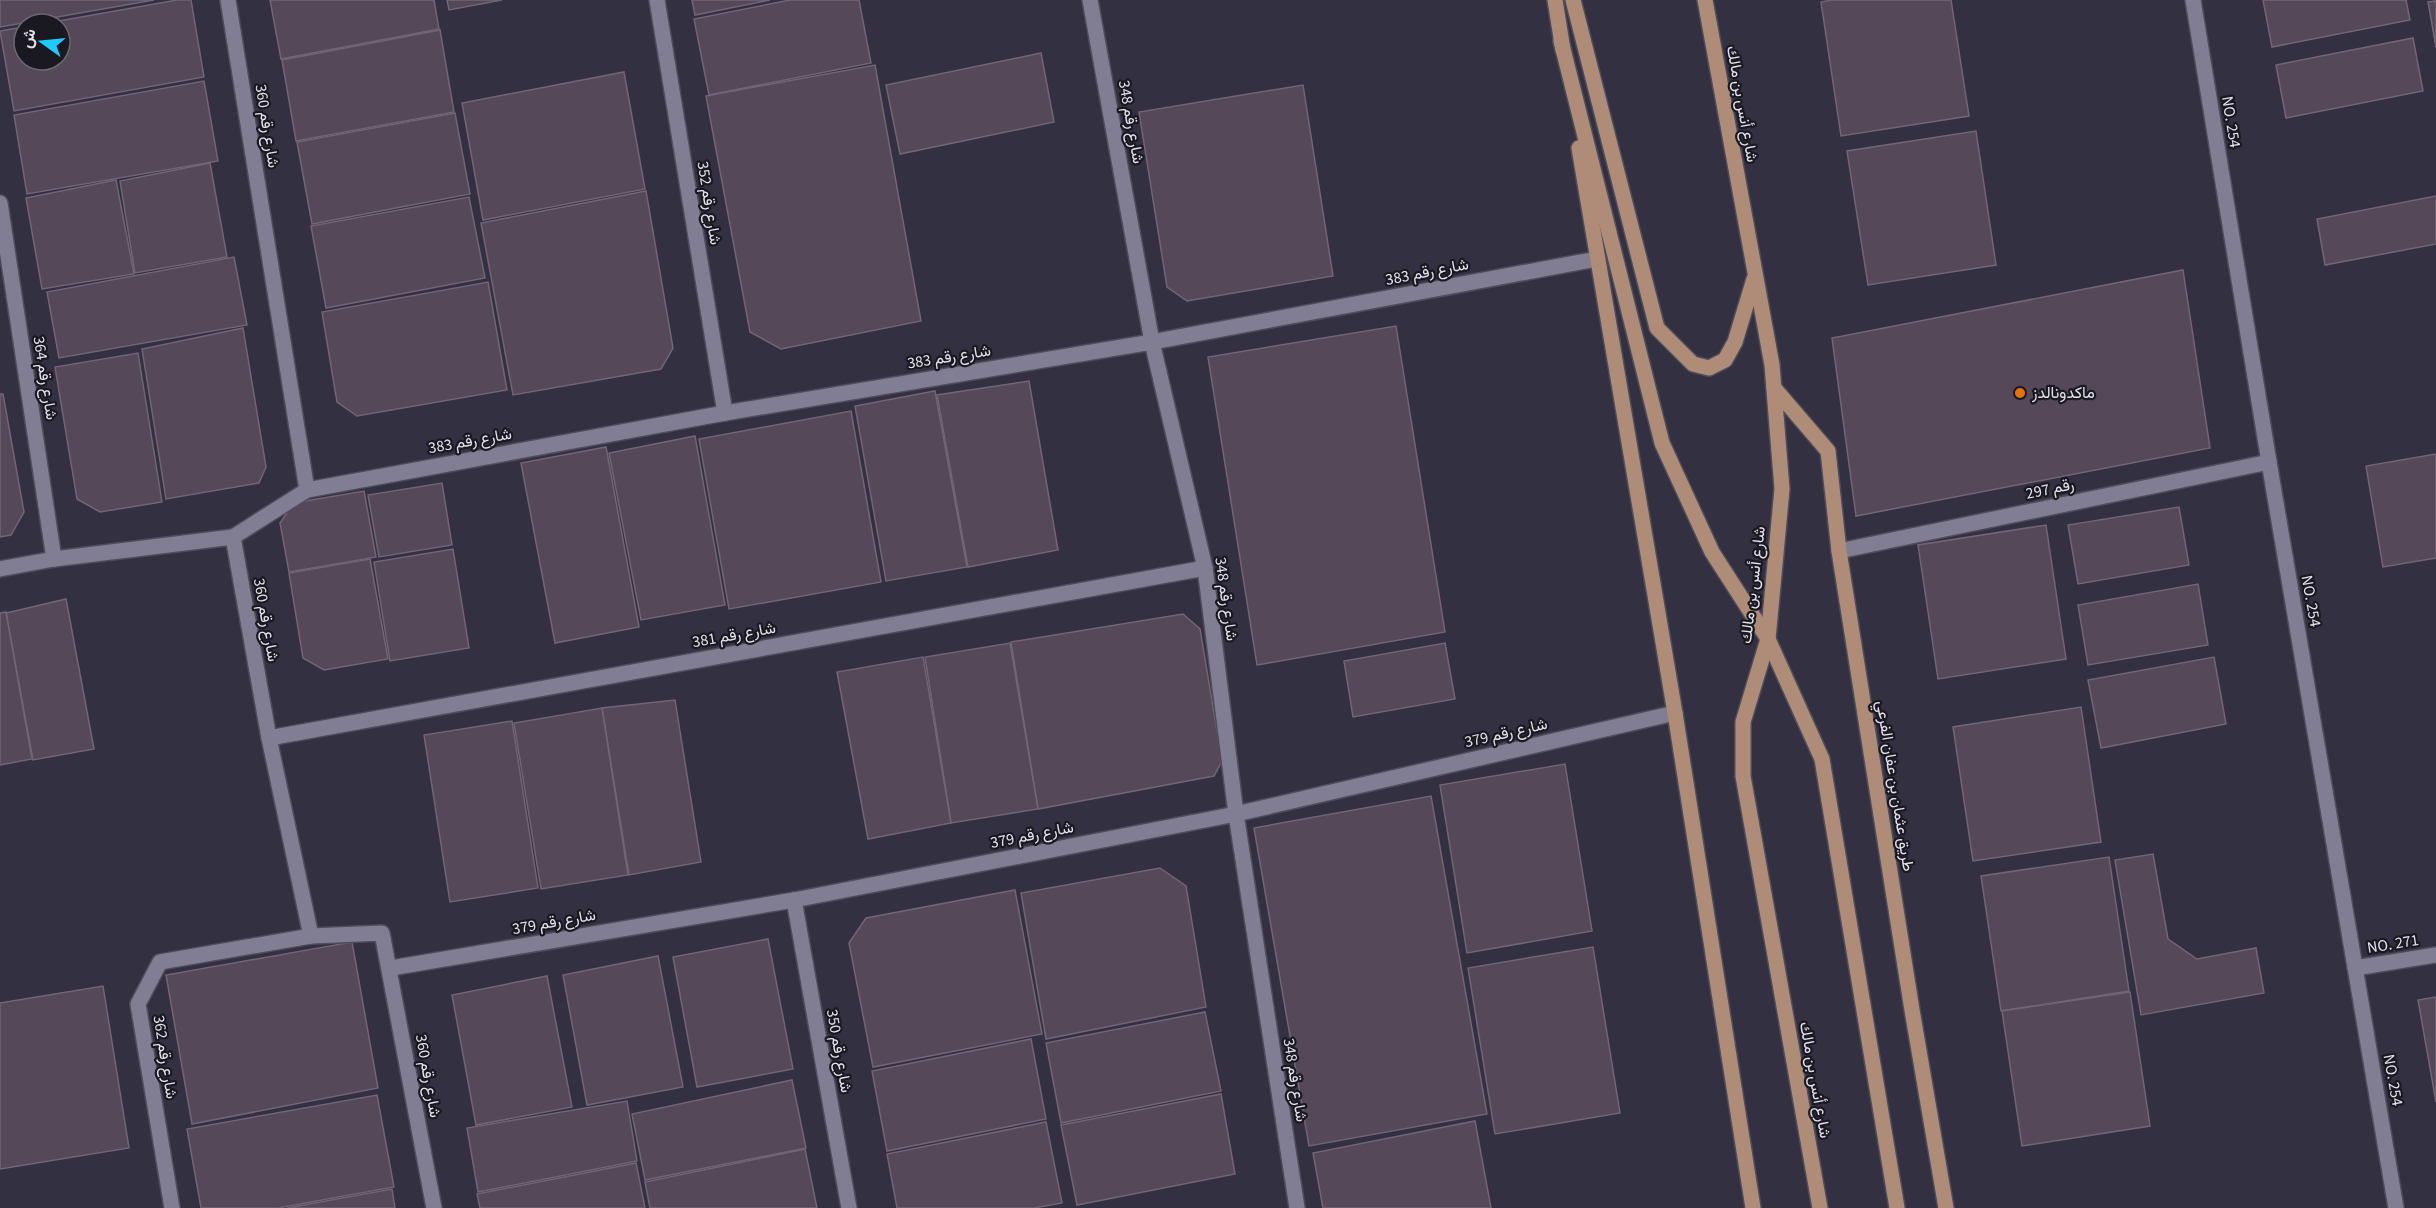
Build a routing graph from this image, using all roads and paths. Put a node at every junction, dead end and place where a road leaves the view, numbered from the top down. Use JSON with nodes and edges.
{"nodes":[{"id":1,"x":228,"y":0,"type":"edge"},
{"id":2,"x":657,"y":0,"type":"edge"},
{"id":3,"x":1090,"y":0,"type":"edge"},
{"id":4,"x":1555,"y":0,"type":"edge"},
{"id":5,"x":1573,"y":0,"type":"edge"},
{"id":6,"x":1705,"y":0,"type":"edge"},
{"id":7,"x":2193,"y":0,"type":"edge"},
{"id":8,"x":1561,"y":41,"type":"junction"},
{"id":9,"x":0,"y":203,"type":"edge"},
{"id":10,"x":1597,"y":259,"type":"junction"},
{"id":11,"x":1755,"y":275,"type":"junction"},
{"id":12,"x":1152,"y":342,"type":"junction"},
{"id":13,"x":1774,"y":388,"type":"junction"},
{"id":14,"x":725,"y":412,"type":"junction"},
{"id":15,"x":2269,"y":462,"type":"junction"},
{"id":16,"x":307,"y":490,"type":"junction"},
{"id":17,"x":233,"y":537,"type":"junction"},
{"id":18,"x":1839,"y":551,"type":"junction"},
{"id":19,"x":54,"y":559,"type":"junction"},
{"id":20,"x":1205,"y":568,"type":"junction"},
{"id":21,"x":0,"y":569,"type":"edge"},
{"id":22,"x":1768,"y":639,"type":"junction"},
{"id":23,"x":1675,"y":712,"type":"junction"},
{"id":24,"x":269,"y":738,"type":"junction"},
{"id":25,"x":1236,"y":814,"type":"junction"},
{"id":26,"x":794,"y":900,"type":"junction"},
{"id":27,"x":311,"y":936,"type":"junction"},
{"id":28,"x":2436,"y":955,"type":"edge"},
{"id":29,"x":391,"y":968,"type":"junction"},
{"id":30,"x":2355,"y":968,"type":"junction"},
{"id":31,"x":172,"y":1208,"type":"edge"},
{"id":32,"x":434,"y":1208,"type":"edge"},
{"id":33,"x":849,"y":1208,"type":"edge"},
{"id":34,"x":1297,"y":1208,"type":"edge"},
{"id":35,"x":1753,"y":1208,"type":"edge"},
{"id":36,"x":1820,"y":1208,"type":"edge"},
{"id":37,"x":1897,"y":1208,"type":"edge"},
{"id":38,"x":1946,"y":1208,"type":"edge"},
{"id":39,"x":2396,"y":1208,"type":"edge"}],
"edges":[{"from":1,"to":16,"type":"street","name":"شارع رقم 360"},
{"from":2,"to":14,"type":"street","name":"شارع رقم 352"},
{"from":3,"to":12,"type":"street","name":"شارع رقم 348"},
{"from":4,"to":8,"type":"main road"},
{"from":5,"to":11,"type":"main road"},
{"from":6,"to":11,"type":"main road","name":"شارع أنس بن مالك"},
{"from":7,"to":15,"type":"street","name":"NO. 254"},
{"from":8,"to":10,"type":"main road"},
{"from":8,"to":22,"type":"main road"},
{"from":9,"to":19,"type":"street","name":"شارع رقم 364"},
{"from":10,"to":12,"type":"street","name":"شارع رقم 383"},
{"from":10,"to":23,"type":"main road"},
{"from":11,"to":13,"type":"main road","name":"شارع أنس بن مالك"},
{"from":12,"to":14,"type":"street","name":"شارع رقم 383"},
{"from":12,"to":20,"type":"street","name":"شارع رقم 348"},
{"from":13,"to":18,"type":"main road","name":"طريق عثمان بن عفان الفرعي"},
{"from":13,"to":22,"type":"main road","name":"شارع أنس بن مالك"},
{"from":14,"to":16,"type":"street","name":"شارع رقم 383"},
{"from":15,"to":18,"type":"street","name":"رقم 297"},
{"from":15,"to":30,"type":"street","name":"NO. 254"},
{"from":16,"to":17,"type":"street"},
{"from":17,"to":19,"type":"street"},
{"from":17,"to":24,"type":"street","name":"شارع رقم 360"},
{"from":18,"to":38,"type":"main road","name":"طريق عثمان بن عفان الفرعي"},
{"from":19,"to":21,"type":"street"},
{"from":20,"to":24,"type":"street","name":"شارع رقم 381"},
{"from":20,"to":25,"type":"street","name":"شارع رقم 348"},
{"from":22,"to":36,"type":"main road","name":"شارع أنس بن مالك"},
{"from":22,"to":37,"type":"main road"},
{"from":23,"to":25,"type":"street","name":"شارع رقم 379"},
{"from":23,"to":35,"type":"main road"},
{"from":24,"to":27,"type":"street","name":"شارع رقم 360"},
{"from":25,"to":26,"type":"street","name":"شارع رقم 379"},
{"from":25,"to":34,"type":"street","name":"شارع رقم 348"},
{"from":26,"to":29,"type":"street","name":"شارع رقم 379"},
{"from":26,"to":33,"type":"street","name":"شارع رقم 350"},
{"from":27,"to":29,"type":"street","name":"شارع رقم 360"},
{"from":27,"to":31,"type":"street","name":"شارع رقم 362"},
{"from":28,"to":30,"type":"street","name":"NO. 271"},
{"from":29,"to":32,"type":"street","name":"شارع رقم 360"},
{"from":30,"to":39,"type":"street","name":"NO. 254"}]}
